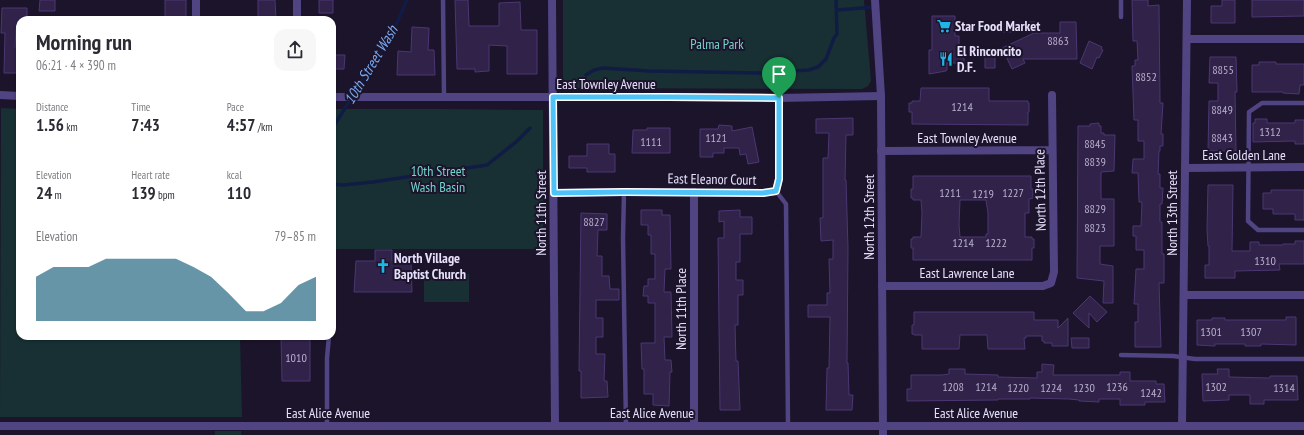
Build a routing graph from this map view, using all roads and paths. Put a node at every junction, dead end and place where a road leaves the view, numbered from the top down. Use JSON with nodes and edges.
{"nodes":[{"id":1,"x":196,"y":0,"type":"edge"},
{"id":2,"x":297,"y":0,"type":"edge"},
{"id":3,"x":443,"y":0,"type":"edge"},
{"id":4,"x":552,"y":0,"type":"edge"},
{"id":5,"x":875,"y":0,"type":"edge"},
{"id":6,"x":1121,"y":0,"type":"edge"},
{"id":7,"x":1187,"y":0,"type":"edge"},
{"id":8,"x":196,"y":16,"type":"edge"},
{"id":9,"x":297,"y":16,"type":"edge"},
{"id":10,"x":1121,"y":17,"type":"dead end"},
{"id":11,"x":1187,"y":39,"type":"junction"},
{"id":12,"x":1304,"y":39,"type":"edge"},
{"id":13,"x":0,"y":95,"type":"edge"},
{"id":14,"x":1052,"y":95,"type":"dead end"},
{"id":15,"x":16,"y":96,"type":"edge"},
{"id":16,"x":444,"y":96,"type":"junction"},
{"id":17,"x":881,"y":96,"type":"junction"},
{"id":18,"x":336,"y":97,"type":"edge"},
{"id":19,"x":553,"y":97,"type":"junction"},
{"id":20,"x":779,"y":98,"type":"junction"},
{"id":21,"x":1304,"y":103,"type":"edge"},
{"id":22,"x":1052,"y":150,"type":"junction"},
{"id":23,"x":881,"y":151,"type":"junction"},
{"id":24,"x":1185,"y":168,"type":"junction"},
{"id":25,"x":1248,"y":168,"type":"junction"},
{"id":26,"x":1304,"y":168,"type":"edge"},
{"id":27,"x":776,"y":191,"type":"junction"},
{"id":28,"x":624,"y":192,"type":"junction"},
{"id":29,"x":694,"y":192,"type":"junction"},
{"id":30,"x":554,"y":193,"type":"junction"},
{"id":31,"x":1304,"y":230,"type":"edge"},
{"id":32,"x":1051,"y":283,"type":"joint"},
{"id":33,"x":882,"y":286,"type":"junction"},
{"id":34,"x":1184,"y":295,"type":"junction"},
{"id":35,"x":1304,"y":295,"type":"edge"},
{"id":36,"x":329,"y":340,"type":"edge"},
{"id":37,"x":1121,"y":355,"type":"dead end"},
{"id":38,"x":1183,"y":357,"type":"junction"},
{"id":39,"x":1304,"y":359,"type":"edge"},
{"id":40,"x":862,"y":425,"type":"junction"},
{"id":41,"x":0,"y":426,"type":"edge"},
{"id":42,"x":210,"y":426,"type":"junction"},
{"id":43,"x":328,"y":426,"type":"junction"},
{"id":44,"x":555,"y":426,"type":"junction"},
{"id":45,"x":626,"y":426,"type":"junction"},
{"id":46,"x":694,"y":426,"type":"junction"},
{"id":47,"x":788,"y":426,"type":"junction"},
{"id":48,"x":884,"y":426,"type":"junction"},
{"id":49,"x":1182,"y":426,"type":"junction"},
{"id":50,"x":1304,"y":426,"type":"edge"},
{"id":51,"x":248,"y":431,"type":"edge"},
{"id":52,"x":906,"y":431,"type":"edge"},
{"id":53,"x":210,"y":435,"type":"edge"},
{"id":54,"x":861,"y":435,"type":"edge"},
{"id":55,"x":883,"y":435,"type":"edge"}],
"edges":[{"from":1,"to":8,"type":"street"},
{"from":2,"to":9,"type":"street"},
{"from":3,"to":16,"type":"lane"},
{"from":4,"to":19,"type":"street","name":"North 11th Street"},
{"from":5,"to":17,"type":"street","name":"North 12th Street"},
{"from":6,"to":10,"type":"lane"},
{"from":7,"to":11,"type":"street","name":"North 13th Street"},
{"from":11,"to":12,"type":"street"},
{"from":11,"to":24,"type":"street","name":"North 13th Street"},
{"from":13,"to":15,"type":"street"},
{"from":14,"to":22,"type":"street","name":"North 12th Place"},
{"from":16,"to":18,"type":"street","name":"East Townley Avenue"},
{"from":16,"to":19,"type":"street","name":"East Townley Avenue"},
{"from":17,"to":20,"type":"street","name":"East Townley Avenue"},
{"from":17,"to":23,"type":"street","name":"North 12th Street"},
{"from":19,"to":20,"type":"street","name":"East Townley Avenue"},
{"from":19,"to":30,"type":"street","name":"North 11th Street"},
{"from":20,"to":27,"type":"street","name":"East Eleanor Court"},
{"from":21,"to":25,"type":"lane"},
{"from":22,"to":23,"type":"street","name":"East Townley Avenue"},
{"from":22,"to":32,"type":"street","name":"North 12th Place"},
{"from":23,"to":33,"type":"street","name":"North 12th Street"},
{"from":24,"to":25,"type":"street","name":"East Golden Lane"},
{"from":24,"to":34,"type":"street","name":"North 13th Street"},
{"from":25,"to":26,"type":"street","name":"East Golden Lane"},
{"from":25,"to":31,"type":"lane"},
{"from":27,"to":29,"type":"street","name":"East Eleanor Court"},
{"from":27,"to":47,"type":"lane"},
{"from":28,"to":29,"type":"street","name":"East Eleanor Court"},
{"from":28,"to":30,"type":"street","name":"East Eleanor Court"},
{"from":28,"to":45,"type":"lane"},
{"from":29,"to":46,"type":"street","name":"North 11th Place"},
{"from":30,"to":44,"type":"street","name":"North 11th Street"},
{"from":32,"to":33,"type":"street","name":"East Lawrence Lane"},
{"from":33,"to":48,"type":"street","name":"North 12th Street"},
{"from":34,"to":35,"type":"street"},
{"from":34,"to":38,"type":"street","name":"North 13th Street"},
{"from":36,"to":43,"type":"lane"},
{"from":37,"to":38,"type":"lane"},
{"from":38,"to":39,"type":"lane"},
{"from":38,"to":49,"type":"street","name":"North 13th Street"},
{"from":40,"to":47,"type":"street","name":"East Alice Avenue"},
{"from":40,"to":48,"type":"street","name":"East Alice Avenue"},
{"from":40,"to":54,"type":"street"},
{"from":41,"to":42,"type":"street","name":"East Alice Avenue"},
{"from":42,"to":51,"type":"street","name":"East Alice Avenue"},
{"from":42,"to":53,"type":"street"},
{"from":43,"to":44,"type":"street","name":"East Alice Avenue"},
{"from":43,"to":51,"type":"street","name":"East Alice Avenue"},
{"from":44,"to":45,"type":"street","name":"East Alice Avenue"},
{"from":45,"to":46,"type":"street","name":"East Alice Avenue"},
{"from":46,"to":47,"type":"street","name":"East Alice Avenue"},
{"from":48,"to":52,"type":"street","name":"East Alice Avenue"},
{"from":48,"to":55,"type":"street","name":"North 12th Street"},
{"from":49,"to":50,"type":"street","name":"East Alice Avenue"},
{"from":49,"to":52,"type":"street","name":"East Alice Avenue"}]}
